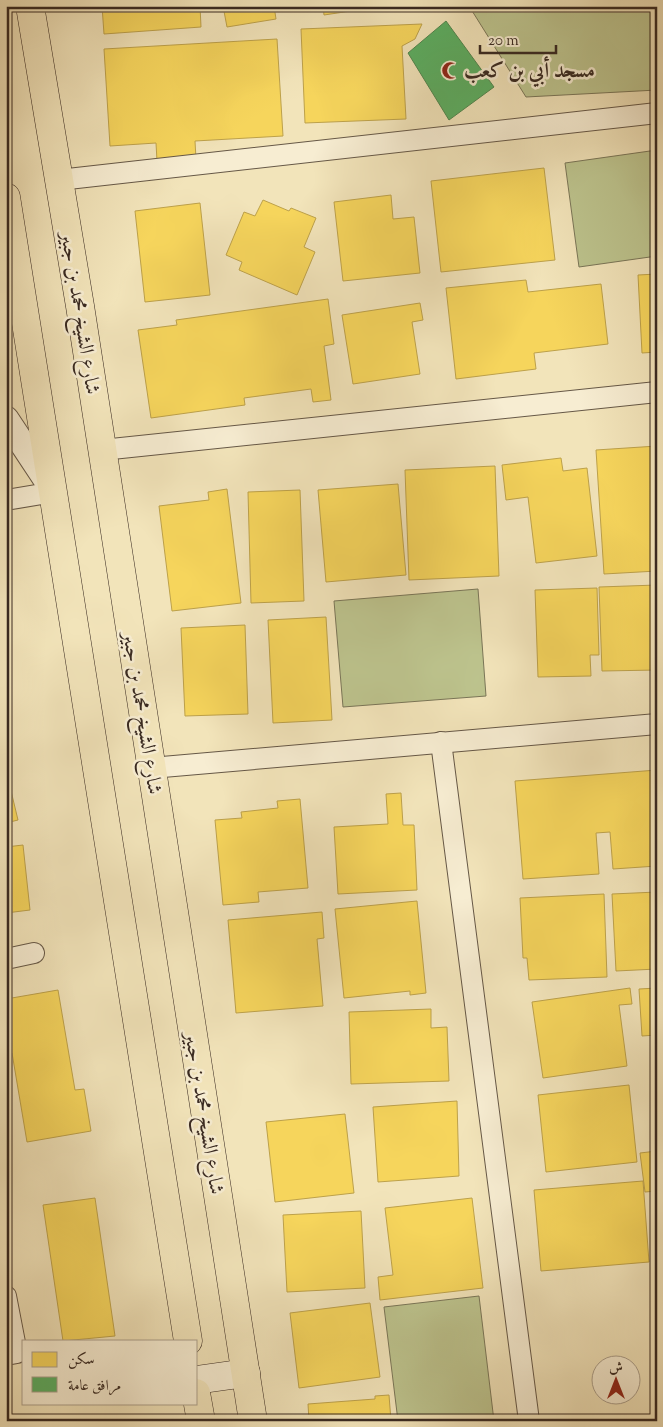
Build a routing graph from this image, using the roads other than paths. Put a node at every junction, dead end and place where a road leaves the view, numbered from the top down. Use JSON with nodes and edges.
{"nodes":[{"id":1,"x":30,"y":6,"type":"edge"},
{"id":2,"x":657,"y":113,"type":"edge"},
{"id":3,"x":59,"y":180,"type":"junction"},
{"id":4,"x":6,"y":197,"type":"edge"},
{"id":5,"x":657,"y":392,"type":"edge"},
{"id":6,"x":6,"y":419,"type":"edge"},
{"id":7,"x":102,"y":450,"type":"junction"},
{"id":8,"x":54,"y":492,"type":"junction"},
{"id":9,"x":6,"y":500,"type":"edge"},
{"id":10,"x":657,"y":724,"type":"edge"},
{"id":11,"x":441,"y":742,"type":"junction"},
{"id":12,"x":151,"y":768,"type":"junction"},
{"id":13,"x":34,"y":953,"type":"dead end"},
{"id":14,"x":6,"y":959,"type":"edge"},
{"id":15,"x":6,"y":1296,"type":"edge"},
{"id":16,"x":188,"y":1340,"type":"edge"},
{"id":17,"x":6,"y":1355,"type":"edge"},
{"id":18,"x":246,"y":1373,"type":"junction"},
{"id":19,"x":198,"y":1380,"type":"edge"},
{"id":20,"x":198,"y":1404,"type":"edge"},
{"id":21,"x":201,"y":1421,"type":"edge"},
{"id":22,"x":253,"y":1421,"type":"edge"},
{"id":23,"x":529,"y":1421,"type":"edge"}],
"edges":[{"from":1,"to":3,"type":"main road","name":"شارع الشيخ محمد بن جبير"},
{"from":2,"to":3,"type":"street"},
{"from":3,"to":7,"type":"main road","name":"شارع الشيخ محمد بن جبير"},
{"from":4,"to":8,"type":"main road"},
{"from":5,"to":7,"type":"street"},
{"from":6,"to":8,"type":"street"},
{"from":7,"to":12,"type":"main road","name":"شارع الشيخ محمد بن جبير"},
{"from":8,"to":9,"type":"street"},
{"from":8,"to":16,"type":"main road"},
{"from":10,"to":11,"type":"street"},
{"from":11,"to":12,"type":"street"},
{"from":11,"to":23,"type":"street"},
{"from":12,"to":18,"type":"main road","name":"شارع الشيخ محمد بن جبير"},
{"from":13,"to":14,"type":"street"},
{"from":15,"to":17,"type":"street"},
{"from":18,"to":19,"type":"main road"},
{"from":18,"to":22,"type":"main road","name":"شارع الشيخ محمد بن جبير"},
{"from":20,"to":21,"type":"main road"}]}
